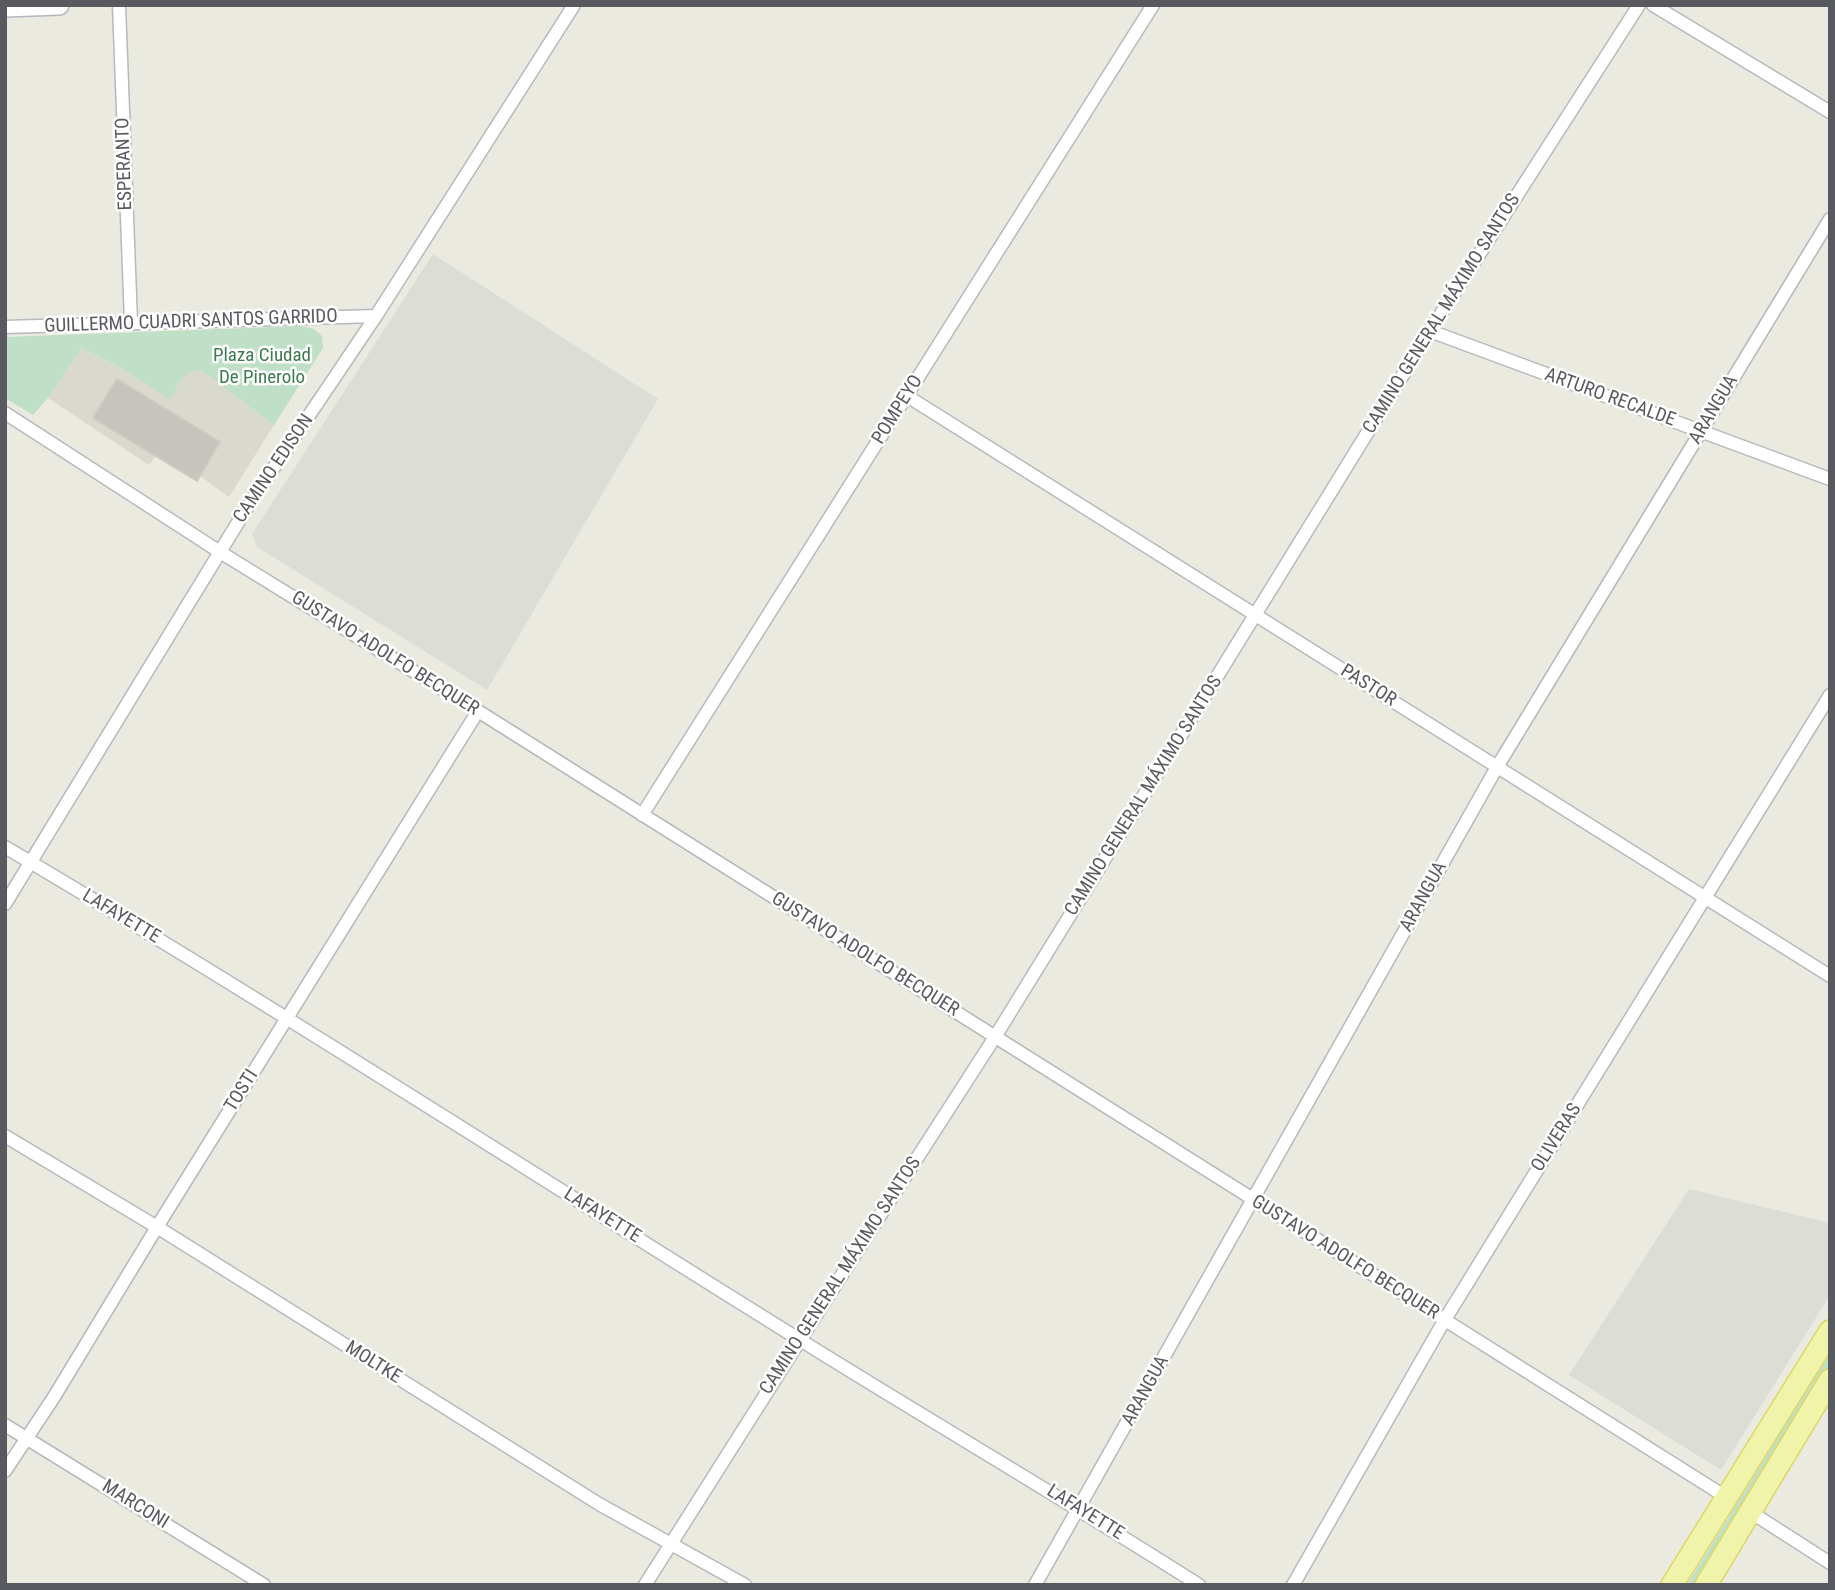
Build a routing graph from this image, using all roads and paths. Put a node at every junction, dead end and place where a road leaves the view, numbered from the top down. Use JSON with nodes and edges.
{"nodes":[{"id":1,"x":59,"y":5,"type":"edge"},
{"id":2,"x":119,"y":5,"type":"edge"},
{"id":3,"x":574,"y":5,"type":"edge"},
{"id":4,"x":1153,"y":5,"type":"edge"},
{"id":5,"x":1639,"y":5,"type":"edge"},
{"id":6,"x":1653,"y":5,"type":"edge"},
{"id":7,"x":5,"y":7,"type":"edge"},
{"id":8,"x":1830,"y":112,"type":"edge"},
{"id":9,"x":1830,"y":219,"type":"edge"},
{"id":10,"x":376,"y":316,"type":"junction"},
{"id":11,"x":131,"y":322,"type":"junction"},
{"id":12,"x":5,"y":327,"type":"edge"},
{"id":13,"x":1430,"y":331,"type":"junction"},
{"id":14,"x":907,"y":396,"type":"junction"},
{"id":15,"x":7,"y":417,"type":"edge"},
{"id":16,"x":1701,"y":431,"type":"junction"},
{"id":17,"x":1830,"y":479,"type":"edge"},
{"id":18,"x":220,"y":552,"type":"junction"},
{"id":19,"x":1255,"y":615,"type":"junction"},
{"id":20,"x":1830,"y":695,"type":"edge"},
{"id":21,"x":478,"y":711,"type":"junction"},
{"id":22,"x":1497,"y":767,"type":"junction"},
{"id":23,"x":642,"y":814,"type":"junction"},
{"id":24,"x":5,"y":847,"type":"edge"},
{"id":25,"x":30,"y":862,"type":"junction"},
{"id":26,"x":1706,"y":898,"type":"junction"},
{"id":27,"x":5,"y":904,"type":"edge"},
{"id":28,"x":1830,"y":976,"type":"edge"},
{"id":29,"x":287,"y":1019,"type":"junction"},
{"id":30,"x":995,"y":1037,"type":"junction"},
{"id":31,"x":5,"y":1136,"type":"edge"},
{"id":32,"x":1254,"y":1200,"type":"junction"},
{"id":33,"x":157,"y":1227,"type":"junction"},
{"id":34,"x":1444,"y":1321,"type":"junction"},
{"id":35,"x":1830,"y":1331,"type":"edge"},
{"id":36,"x":800,"y":1340,"type":"junction"},
{"id":37,"x":1830,"y":1380,"type":"edge"},
{"id":38,"x":5,"y":1424,"type":"edge"},
{"id":39,"x":27,"y":1438,"type":"junction"},
{"id":40,"x":5,"y":1471,"type":"edge"},
{"id":41,"x":1726,"y":1497,"type":"junction"},
{"id":42,"x":1080,"y":1508,"type":"junction"},
{"id":43,"x":1749,"y":1511,"type":"junction"},
{"id":44,"x":671,"y":1544,"type":"junction"},
{"id":45,"x":1830,"y":1563,"type":"edge"},
{"id":46,"x":264,"y":1585,"type":"edge"},
{"id":47,"x":645,"y":1585,"type":"edge"},
{"id":48,"x":745,"y":1585,"type":"edge"},
{"id":49,"x":1035,"y":1585,"type":"edge"},
{"id":50,"x":1199,"y":1585,"type":"edge"},
{"id":51,"x":1293,"y":1585,"type":"edge"},
{"id":52,"x":1672,"y":1585,"type":"edge"},
{"id":53,"x":1706,"y":1585,"type":"edge"}],
"edges":[{"from":1,"to":7,"type":"street"},
{"from":2,"to":11,"type":"street","name":"ESPERANTO"},
{"from":3,"to":10,"type":"street","name":"CAMINO EDISON"},
{"from":4,"to":14,"type":"street","name":"POMPEYO"},
{"from":5,"to":13,"type":"street","name":"CAMINO GENERAL MÁXIMO SANTOS"},
{"from":6,"to":8,"type":"street"},
{"from":9,"to":16,"type":"street","name":"ARANGUA"},
{"from":10,"to":11,"type":"street","name":"GUILLERMO CUADRI SANTOS GARRIDO"},
{"from":10,"to":18,"type":"street","name":"CAMINO EDISON"},
{"from":11,"to":12,"type":"street","name":"GUILLERMO CUADRI SANTOS GARRIDO"},
{"from":13,"to":16,"type":"street","name":"ARTURO RECALDE"},
{"from":13,"to":19,"type":"street","name":"CAMINO GENERAL MÁXIMO SANTOS"},
{"from":14,"to":19,"type":"street","name":"PASTOR"},
{"from":14,"to":23,"type":"street","name":"POMPEYO"},
{"from":15,"to":18,"type":"street","name":"GUSTAVO ADOLFO BECQUER"},
{"from":16,"to":17,"type":"street","name":"ARTURO RECALDE"},
{"from":16,"to":22,"type":"street","name":"ARANGUA"},
{"from":18,"to":21,"type":"street","name":"GUSTAVO ADOLFO BECQUER"},
{"from":18,"to":25,"type":"street","name":"CAMINO EDISON"},
{"from":19,"to":22,"type":"street","name":"PASTOR"},
{"from":19,"to":30,"type":"street","name":"CAMINO GENERAL MÁXIMO SANTOS"},
{"from":20,"to":26,"type":"street","name":"OLIVERAS"},
{"from":21,"to":23,"type":"street","name":"GUSTAVO ADOLFO BECQUER"},
{"from":21,"to":29,"type":"street","name":"TOSTI"},
{"from":22,"to":26,"type":"street","name":"PASTOR"},
{"from":22,"to":32,"type":"street","name":"ARANGUA"},
{"from":23,"to":30,"type":"street","name":"GUSTAVO ADOLFO BECQUER"},
{"from":24,"to":25,"type":"street","name":"LAFAYETTE"},
{"from":25,"to":27,"type":"street","name":"CAMINO EDISON"},
{"from":25,"to":29,"type":"street","name":"LAFAYETTE"},
{"from":26,"to":28,"type":"street","name":"PASTOR"},
{"from":26,"to":34,"type":"street","name":"OLIVERAS"},
{"from":29,"to":33,"type":"street","name":"TOSTI"},
{"from":29,"to":36,"type":"street","name":"LAFAYETTE"},
{"from":30,"to":32,"type":"street","name":"GUSTAVO ADOLFO BECQUER"},
{"from":30,"to":36,"type":"street","name":"CAMINO GENERAL MÁXIMO SANTOS"},
{"from":31,"to":33,"type":"street","name":"MOLTKE"},
{"from":32,"to":34,"type":"street","name":"GUSTAVO ADOLFO BECQUER"},
{"from":32,"to":42,"type":"street","name":"ARANGUA"},
{"from":33,"to":39,"type":"street","name":"TOSTI"},
{"from":33,"to":44,"type":"street","name":"MOLTKE"},
{"from":34,"to":41,"type":"street","name":"GUSTAVO ADOLFO BECQUER"},
{"from":34,"to":51,"type":"street","name":"OLIVERAS"},
{"from":35,"to":41,"type":"main road"},
{"from":36,"to":42,"type":"street","name":"LAFAYETTE"},
{"from":36,"to":44,"type":"street","name":"CAMINO GENERAL MÁXIMO SANTOS"},
{"from":37,"to":43,"type":"main road"},
{"from":38,"to":39,"type":"street","name":"MARCONI"},
{"from":39,"to":40,"type":"street","name":"TOSTI"},
{"from":39,"to":46,"type":"street","name":"MARCONI"},
{"from":41,"to":52,"type":"main road"},
{"from":42,"to":49,"type":"street","name":"ARANGUA"},
{"from":42,"to":50,"type":"street","name":"LAFAYETTE"},
{"from":43,"to":45,"type":"street"},
{"from":43,"to":53,"type":"main road"},
{"from":44,"to":47,"type":"street","name":"CAMINO GENERAL MÁXIMO SANTOS"},
{"from":44,"to":48,"type":"street","name":"MOLTKE"}]}
